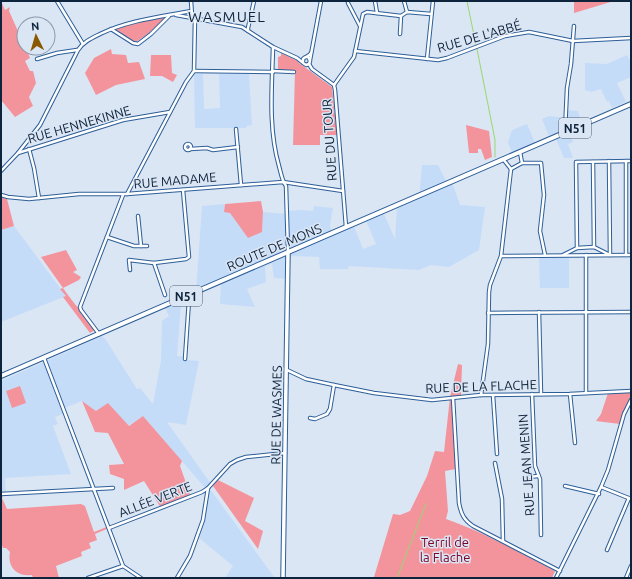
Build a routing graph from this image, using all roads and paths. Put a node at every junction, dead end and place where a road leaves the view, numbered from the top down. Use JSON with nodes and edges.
{"nodes":[{"id":1,"x":57,"y":1,"type":"edge"},
{"id":2,"x":191,"y":1,"type":"edge"},
{"id":3,"x":254,"y":1,"type":"edge"},
{"id":4,"x":321,"y":1,"type":"edge"},
{"id":5,"x":375,"y":1,"type":"edge"},
{"id":6,"x":404,"y":1,"type":"edge"},
{"id":7,"x":433,"y":1,"type":"edge"},
{"id":8,"x":348,"y":3,"type":"dead end"},
{"id":9,"x":191,"y":11,"type":"junction"},
{"id":10,"x":408,"y":12,"type":"junction"},
{"id":11,"x":378,"y":13,"type":"junction"},
{"id":12,"x":431,"y":14,"type":"junction"},
{"id":13,"x":169,"y":15,"type":"junction"},
{"id":14,"x":401,"y":16,"type":"junction"},
{"id":15,"x":195,"y":18,"type":"junction"},
{"id":16,"x":360,"y":26,"type":"junction"},
{"id":17,"x":574,"y":26,"type":"dead end"},
{"id":18,"x":111,"y":29,"type":"junction"},
{"id":19,"x":248,"y":32,"type":"junction"},
{"id":20,"x":400,"y":34,"type":"dead end"},
{"id":21,"x":631,"y":38,"type":"edge"},
{"id":22,"x":574,"y":41,"type":"junction"},
{"id":23,"x":83,"y":44,"type":"junction"},
{"id":24,"x":273,"y":47,"type":"junction"},
{"id":25,"x":78,"y":50,"type":"junction"},
{"id":26,"x":312,"y":51,"type":"junction"},
{"id":27,"x":355,"y":51,"type":"junction"},
{"id":28,"x":307,"y":57,"type":"junction"},
{"id":29,"x":37,"y":59,"type":"dead end"},
{"id":30,"x":427,"y":59,"type":"junction"},
{"id":31,"x":303,"y":60,"type":"junction"},
{"id":32,"x":310,"y":60,"type":"junction"},
{"id":33,"x":309,"y":64,"type":"junction"},
{"id":34,"x":305,"y":65,"type":"junction"},
{"id":35,"x":312,"y":69,"type":"junction"},
{"id":36,"x":194,"y":71,"type":"junction"},
{"id":37,"x":273,"y":71,"type":"junction"},
{"id":38,"x":294,"y":72,"type":"dead end"},
{"id":39,"x":334,"y":85,"type":"junction"},
{"id":40,"x":631,"y":104,"type":"edge"},
{"id":41,"x":170,"y":112,"type":"junction"},
{"id":42,"x":236,"y":129,"type":"dead end"},
{"id":43,"x":565,"y":133,"type":"junction"},
{"id":44,"x":238,"y":147,"type":"junction"},
{"id":45,"x":29,"y":149,"type":"junction"},
{"id":46,"x":190,"y":149,"type":"dead end"},
{"id":47,"x":520,"y":152,"type":"junction"},
{"id":48,"x":18,"y":153,"type":"junction"},
{"id":49,"x":503,"y":159,"type":"junction"},
{"id":50,"x":609,"y":161,"type":"junction"},
{"id":51,"x":626,"y":161,"type":"junction"},
{"id":52,"x":631,"y":161,"type":"edge"},
{"id":53,"x":593,"y":162,"type":"junction"},
{"id":54,"x":522,"y":163,"type":"junction"},
{"id":55,"x":511,"y":169,"type":"junction"},
{"id":56,"x":1,"y":171,"type":"edge"},
{"id":57,"x":283,"y":182,"type":"junction"},
{"id":58,"x":241,"y":185,"type":"junction"},
{"id":59,"x":183,"y":190,"type":"junction"},
{"id":60,"x":343,"y":192,"type":"junction"},
{"id":61,"x":125,"y":194,"type":"junction"},
{"id":62,"x":1,"y":195,"type":"edge"},
{"id":63,"x":39,"y":198,"type":"junction"},
{"id":64,"x":138,"y":216,"type":"dead end"},
{"id":65,"x":346,"y":227,"type":"junction"},
{"id":66,"x":107,"y":237,"type":"junction"},
{"id":67,"x":141,"y":246,"type":"junction"},
{"id":68,"x":147,"y":246,"type":"dead end"},
{"id":69,"x":594,"y":247,"type":"junction"},
{"id":70,"x":577,"y":248,"type":"junction"},
{"id":71,"x":288,"y":252,"type":"junction"},
{"id":72,"x":563,"y":255,"type":"junction"},
{"id":73,"x":586,"y":255,"type":"junction"},
{"id":74,"x":610,"y":255,"type":"junction"},
{"id":75,"x":626,"y":255,"type":"junction"},
{"id":76,"x":631,"y":255,"type":"edge"},
{"id":77,"x":501,"y":256,"type":"junction"},
{"id":78,"x":545,"y":256,"type":"junction"},
{"id":79,"x":154,"y":263,"type":"junction"},
{"id":80,"x":130,"y":270,"type":"dead end"},
{"id":81,"x":166,"y":295,"type":"dead end"},
{"id":82,"x":188,"y":295,"type":"junction"},
{"id":83,"x":488,"y":312,"type":"junction"},
{"id":84,"x":539,"y":312,"type":"junction"},
{"id":85,"x":631,"y":312,"type":"edge"},
{"id":86,"x":586,"y":313,"type":"junction"},
{"id":87,"x":99,"y":334,"type":"junction"},
{"id":88,"x":44,"y":358,"type":"junction"},
{"id":89,"x":185,"y":360,"type":"dead end"},
{"id":90,"x":287,"y":370,"type":"junction"},
{"id":91,"x":1,"y":376,"type":"edge"},
{"id":92,"x":334,"y":385,"type":"junction"},
{"id":93,"x":631,"y":391,"type":"edge"},
{"id":94,"x":586,"y":393,"type":"junction"},
{"id":95,"x":532,"y":394,"type":"junction"},
{"id":96,"x":541,"y":394,"type":"junction"},
{"id":97,"x":570,"y":394,"type":"junction"},
{"id":98,"x":481,"y":395,"type":"junction"},
{"id":99,"x":493,"y":395,"type":"junction"},
{"id":100,"x":453,"y":398,"type":"junction"},
{"id":101,"x":631,"y":400,"type":"edge"},
{"id":102,"x":310,"y":418,"type":"dead end"},
{"id":103,"x":575,"y":443,"type":"dead end"},
{"id":104,"x":285,"y":453,"type":"junction"},
{"id":105,"x":497,"y":454,"type":"dead end"},
{"id":106,"x":495,"y":463,"type":"dead end"},
{"id":107,"x":538,"y":476,"type":"junction"},
{"id":108,"x":530,"y":477,"type":"dead end"},
{"id":109,"x":566,"y":486,"type":"dead end"},
{"id":110,"x":601,"y":487,"type":"junction"},
{"id":111,"x":113,"y":488,"type":"dead end"},
{"id":112,"x":208,"y":488,"type":"junction"},
{"id":113,"x":95,"y":489,"type":"junction"},
{"id":114,"x":1,"y":494,"type":"edge"},
{"id":115,"x":598,"y":494,"type":"junction"},
{"id":116,"x":630,"y":499,"type":"edge"},
{"id":117,"x":109,"y":528,"type":"junction"},
{"id":118,"x":541,"y":535,"type":"dead end"},
{"id":119,"x":503,"y":541,"type":"junction"},
{"id":120,"x":607,"y":550,"type":"dead end"},
{"id":121,"x":123,"y":566,"type":"junction"},
{"id":122,"x":631,"y":566,"type":"edge"},
{"id":123,"x":560,"y":571,"type":"junction"},
{"id":124,"x":88,"y":578,"type":"edge"},
{"id":125,"x":141,"y":578,"type":"edge"},
{"id":126,"x":178,"y":578,"type":"edge"},
{"id":127,"x":283,"y":578,"type":"edge"},
{"id":128,"x":556,"y":578,"type":"edge"},
{"id":129,"x":626,"y":578,"type":"edge"}],
"edges":[{"from":1,"to":23,"type":"street"},
{"from":2,"to":9,"type":"street"},
{"from":3,"to":19,"type":"street"},
{"from":4,"to":26,"type":"street"},
{"from":5,"to":11,"type":"street"},
{"from":6,"to":10,"type":"street"},
{"from":7,"to":12,"type":"street"},
{"from":8,"to":16,"type":"street"},
{"from":9,"to":13,"type":"street"},
{"from":9,"to":15,"type":"street"},
{"from":10,"to":12,"type":"street"},
{"from":10,"to":14,"type":"street"},
{"from":11,"to":14,"type":"street"},
{"from":11,"to":16,"type":"street"},
{"from":12,"to":30,"type":"street"},
{"from":13,"to":15,"type":"street"},
{"from":13,"to":18,"type":"street"},
{"from":13,"to":18,"type":"street"},
{"from":14,"to":20,"type":"street"},
{"from":15,"to":19,"type":"street"},
{"from":15,"to":36,"type":"street"},
{"from":16,"to":27,"type":"street"},
{"from":17,"to":22,"type":"street"},
{"from":18,"to":23,"type":"street"},
{"from":19,"to":24,"type":"street"},
{"from":21,"to":22,"type":"street","name":"RUE DE L'ABBÉ"},
{"from":22,"to":30,"type":"street","name":"RUE DE L'ABBÉ"},
{"from":22,"to":43,"type":"street"},
{"from":23,"to":25,"type":"street"},
{"from":24,"to":31,"type":"street"},
{"from":24,"to":37,"type":"street"},
{"from":25,"to":29,"type":"street"},
{"from":25,"to":48,"type":"street"},
{"from":26,"to":28,"type":"street"},
{"from":26,"to":32,"type":"street"},
{"from":27,"to":30,"type":"street","name":"RUE DE L'ABBÉ"},
{"from":27,"to":39,"type":"street"},
{"from":28,"to":31,"type":"street"},
{"from":28,"to":32,"type":"street"},
{"from":31,"to":34,"type":"street"},
{"from":32,"to":33,"type":"street"},
{"from":33,"to":34,"type":"street"},
{"from":33,"to":35,"type":"street","name":"RUE DU TOUR"},
{"from":34,"to":35,"type":"street"},
{"from":35,"to":39,"type":"street","name":"RUE DU TOUR"},
{"from":36,"to":37,"type":"street"},
{"from":36,"to":41,"type":"street"},
{"from":37,"to":38,"type":"street"},
{"from":37,"to":57,"type":"street"},
{"from":39,"to":60,"type":"street","name":"RUE DU TOUR"},
{"from":40,"to":43,"type":"main road","number":"N51"},
{"from":41,"to":45,"type":"street","name":"RUE HENNEKINNE"},
{"from":41,"to":61,"type":"street"},
{"from":42,"to":44,"type":"street"},
{"from":43,"to":47,"type":"main road","number":"N51"},
{"from":44,"to":46,"type":"street"},
{"from":44,"to":58,"type":"street"},
{"from":45,"to":48,"type":"street","name":"RUE HENNEKINNE"},
{"from":45,"to":63,"type":"street"},
{"from":47,"to":49,"type":"main road","number":"N51"},
{"from":47,"to":54,"type":"street"},
{"from":48,"to":56,"type":"street"},
{"from":49,"to":55,"type":"street"},
{"from":49,"to":65,"type":"main road","name":"ROUTE DE MONS","number":"N51"},
{"from":50,"to":51,"type":"street"},
{"from":50,"to":53,"type":"street"},
{"from":50,"to":74,"type":"street"},
{"from":51,"to":52,"type":"street"},
{"from":51,"to":75,"type":"street"},
{"from":53,"to":69,"type":"street"},
{"from":53,"to":70,"type":"street"},
{"from":54,"to":55,"type":"street"},
{"from":54,"to":78,"type":"street"},
{"from":55,"to":77,"type":"street"},
{"from":57,"to":58,"type":"street","name":"RUE MADAME"},
{"from":57,"to":60,"type":"street","name":"RUE MADAME"},
{"from":57,"to":71,"type":"street"},
{"from":58,"to":59,"type":"street","name":"RUE MADAME"},
{"from":59,"to":61,"type":"street","name":"RUE MADAME"},
{"from":59,"to":79,"type":"street"},
{"from":60,"to":65,"type":"street","name":"RUE DU TOUR"},
{"from":61,"to":63,"type":"street","name":"RUE MADAME"},
{"from":61,"to":66,"type":"street"},
{"from":62,"to":63,"type":"street","name":"RUE MADAME"},
{"from":64,"to":67,"type":"street"},
{"from":65,"to":71,"type":"main road","name":"ROUTE DE MONS","number":"N51"},
{"from":66,"to":67,"type":"street"},
{"from":66,"to":87,"type":"street"},
{"from":67,"to":68,"type":"street"},
{"from":69,"to":70,"type":"street"},
{"from":69,"to":74,"type":"street"},
{"from":70,"to":72,"type":"street"},
{"from":71,"to":82,"type":"main road","name":"ROUTE DE MONS","number":"N51"},
{"from":71,"to":90,"type":"street","name":"RUE DE WASMES"},
{"from":72,"to":73,"type":"street"},
{"from":72,"to":78,"type":"street"},
{"from":73,"to":74,"type":"street"},
{"from":73,"to":86,"type":"street"},
{"from":74,"to":75,"type":"street"},
{"from":75,"to":76,"type":"street"},
{"from":77,"to":78,"type":"street"},
{"from":77,"to":83,"type":"street"},
{"from":79,"to":80,"type":"street"},
{"from":79,"to":81,"type":"street"},
{"from":82,"to":87,"type":"main road","name":"ROUTE DE MONS","number":"N51"},
{"from":82,"to":89,"type":"street"},
{"from":83,"to":84,"type":"street"},
{"from":83,"to":98,"type":"street"},
{"from":84,"to":86,"type":"street"},
{"from":84,"to":96,"type":"street"},
{"from":85,"to":86,"type":"street"},
{"from":86,"to":94,"type":"street"},
{"from":87,"to":88,"type":"main road","number":"N51"},
{"from":88,"to":91,"type":"main road","number":"N51"},
{"from":88,"to":113,"type":"street"},
{"from":90,"to":92,"type":"street","name":"RUE DE LA FLACHE"},
{"from":90,"to":104,"type":"street","name":"RUE DE WASMES"},
{"from":92,"to":100,"type":"street","name":"RUE DE LA FLACHE"},
{"from":92,"to":102,"type":"street"},
{"from":93,"to":94,"type":"street","name":"RUE DE LA FLACHE"},
{"from":94,"to":97,"type":"street","name":"RUE DE LA FLACHE"},
{"from":95,"to":96,"type":"street","name":"RUE DE LA FLACHE"},
{"from":95,"to":99,"type":"street","name":"RUE DE LA FLACHE"},
{"from":95,"to":107,"type":"street","name":"RUE JEAN MENIN"},
{"from":96,"to":97,"type":"street","name":"RUE DE LA FLACHE"},
{"from":97,"to":103,"type":"street"},
{"from":98,"to":99,"type":"street","name":"RUE DE LA FLACHE"},
{"from":98,"to":100,"type":"street","name":"RUE DE LA FLACHE"},
{"from":99,"to":105,"type":"street"},
{"from":100,"to":119,"type":"street"},
{"from":101,"to":110,"type":"street"},
{"from":104,"to":112,"type":"street"},
{"from":104,"to":127,"type":"street","name":"RUE DE WASMES"},
{"from":106,"to":119,"type":"street"},
{"from":107,"to":108,"type":"street"},
{"from":107,"to":118,"type":"street","name":"RUE JEAN MENIN"},
{"from":109,"to":115,"type":"street"},
{"from":110,"to":115,"type":"street"},
{"from":110,"to":116,"type":"street"},
{"from":111,"to":113,"type":"street"},
{"from":112,"to":117,"type":"street","name":"ALLÉE VERTE"},
{"from":112,"to":126,"type":"street"},
{"from":113,"to":114,"type":"street"},
{"from":113,"to":117,"type":"street"},
{"from":115,"to":123,"type":"street"},
{"from":116,"to":120,"type":"street"},
{"from":117,"to":121,"type":"street"},
{"from":119,"to":123,"type":"street"},
{"from":121,"to":124,"type":"street"},
{"from":121,"to":125,"type":"street"},
{"from":122,"to":129,"type":"street"},
{"from":123,"to":128,"type":"street"}]}
